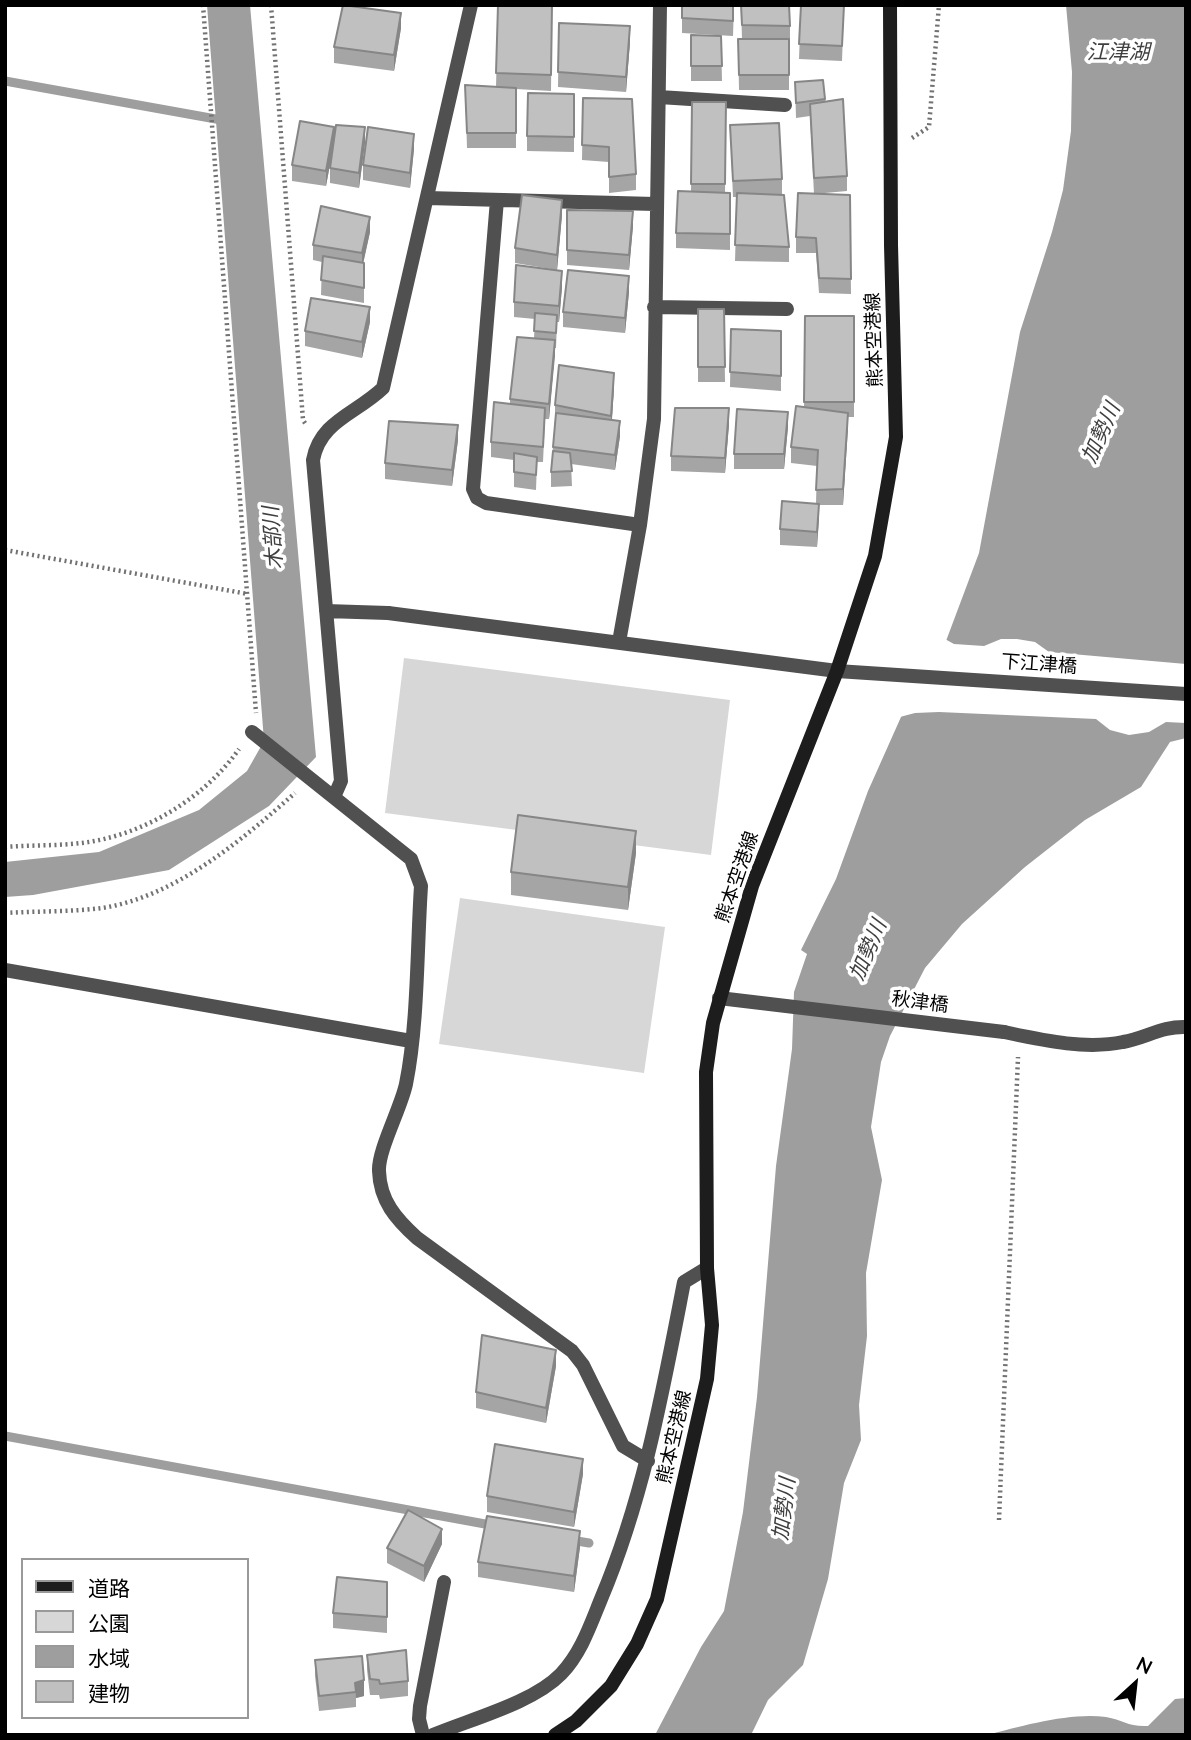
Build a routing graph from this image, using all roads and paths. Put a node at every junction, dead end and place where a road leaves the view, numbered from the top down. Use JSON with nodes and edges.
{"nodes":[{"id":1,"x":203,"y":5,"type":"edge"},
{"id":2,"x":271,"y":5,"type":"edge"},
{"id":3,"x":471,"y":5,"type":"edge"},
{"id":4,"x":660,"y":5,"type":"edge"},
{"id":5,"x":890,"y":5,"type":"edge"},
{"id":6,"x":939,"y":5,"type":"edge"},
{"id":7,"x":659,"y":97,"type":"junction"},
{"id":8,"x":785,"y":104,"type":"dead end"},
{"id":9,"x":890,"y":142,"type":"junction"},
{"id":10,"x":428,"y":198,"type":"junction"},
{"id":11,"x":497,"y":200,"type":"junction"},
{"id":12,"x":655,"y":204,"type":"junction"},
{"id":13,"x":654,"y":307,"type":"junction"},
{"id":14,"x":788,"y":309,"type":"dead end"},
{"id":15,"x":316,"y":442,"type":"junction"},
{"id":16,"x":640,"y":525,"type":"junction"},
{"id":17,"x":5,"y":550,"type":"edge"},
{"id":18,"x":248,"y":594,"type":"junction"},
{"id":19,"x":326,"y":611,"type":"junction"},
{"id":20,"x":619,"y":642,"type":"junction"},
{"id":21,"x":837,"y":671,"type":"junction"},
{"id":22,"x":1186,"y":694,"type":"edge"},
{"id":23,"x":254,"y":734,"type":"junction"},
{"id":24,"x":309,"y":779,"type":"junction"},
{"id":25,"x":334,"y":797,"type":"junction"},
{"id":26,"x":5,"y":847,"type":"edge"},
{"id":27,"x":5,"y":913,"type":"edge"},
{"id":28,"x":5,"y":970,"type":"edge"},
{"id":29,"x":719,"y":998,"type":"junction"},
{"id":30,"x":1186,"y":1027,"type":"edge"},
{"id":31,"x":1012,"y":1033,"type":"junction"},
{"id":32,"x":411,"y":1041,"type":"junction"},
{"id":33,"x":707,"y":1268,"type":"junction"},
{"id":34,"x":648,"y":1461,"type":"junction"},
{"id":35,"x":999,"y":1520,"type":"dead end"},
{"id":36,"x":443,"y":1582,"type":"dead end"},
{"id":37,"x":423,"y":1735,"type":"edge"},
{"id":38,"x":433,"y":1735,"type":"edge"},
{"id":39,"x":555,"y":1735,"type":"edge"}],
"edges":[{"from":1,"to":18,"type":"path"},
{"from":2,"to":15,"type":"path"},
{"from":3,"to":10,"type":"street"},
{"from":4,"to":7,"type":"street"},
{"from":5,"to":9,"type":"main road","name":"熊本空港線"},
{"from":6,"to":9,"type":"path"},
{"from":7,"to":8,"type":"street"},
{"from":7,"to":12,"type":"street"},
{"from":9,"to":21,"type":"main road","name":"熊本空港線"},
{"from":10,"to":11,"type":"street"},
{"from":10,"to":15,"type":"street"},
{"from":11,"to":12,"type":"street"},
{"from":11,"to":16,"type":"street"},
{"from":12,"to":13,"type":"street"},
{"from":13,"to":14,"type":"street"},
{"from":13,"to":16,"type":"street"},
{"from":15,"to":19,"type":"street"},
{"from":16,"to":20,"type":"street"},
{"from":17,"to":18,"type":"path"},
{"from":18,"to":23,"type":"path"},
{"from":19,"to":20,"type":"street","name":"下江津橋"},
{"from":19,"to":25,"type":"street"},
{"from":20,"to":21,"type":"street","name":"下江津橋"},
{"from":21,"to":22,"type":"street","name":"下江津橋"},
{"from":21,"to":29,"type":"main road","name":"熊本空港線"},
{"from":23,"to":24,"type":"street"},
{"from":23,"to":26,"type":"path"},
{"from":24,"to":25,"type":"street"},
{"from":24,"to":27,"type":"path"},
{"from":25,"to":32,"type":"street"},
{"from":28,"to":32,"type":"street"},
{"from":29,"to":31,"type":"street","name":"秋津橋"},
{"from":29,"to":33,"type":"main road","name":"熊本空港線"},
{"from":30,"to":31,"type":"street","name":"秋津橋"},
{"from":31,"to":35,"type":"path"},
{"from":32,"to":34,"type":"street"},
{"from":33,"to":34,"type":"street"},
{"from":33,"to":39,"type":"main road","name":"熊本空港線"},
{"from":34,"to":38,"type":"street"},
{"from":36,"to":37,"type":"street"}]}
